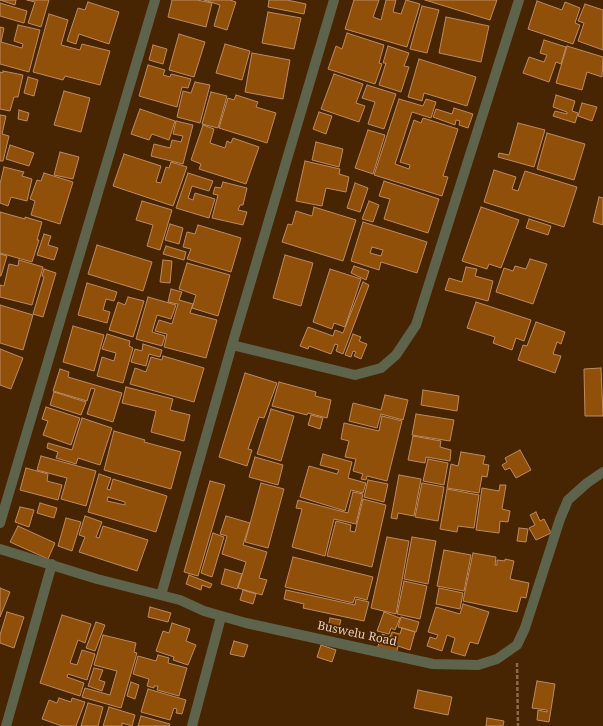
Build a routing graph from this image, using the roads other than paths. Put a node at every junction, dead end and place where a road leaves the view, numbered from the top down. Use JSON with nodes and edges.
{"nodes":[{"id":1,"x":155,"y":0,"type":"edge"},
{"id":2,"x":334,"y":0,"type":"edge"},
{"id":3,"x":519,"y":0,"type":"edge"},
{"id":4,"x":232,"y":345,"type":"junction"},
{"id":5,"x":603,"y":472,"type":"edge"},
{"id":6,"x":0,"y":523,"type":"edge"},
{"id":7,"x":0,"y":549,"type":"edge"},
{"id":8,"x":52,"y":564,"type":"junction"},
{"id":9,"x":162,"y":595,"type":"junction"},
{"id":10,"x":221,"y":617,"type":"junction"},
{"id":11,"x":6,"y":726,"type":"edge"},
{"id":12,"x":192,"y":726,"type":"edge"}],
"edges":[{"from":1,"to":6,"type":"street"},
{"from":2,"to":4,"type":"street"},
{"from":3,"to":4,"type":"street"},
{"from":4,"to":9,"type":"street"},
{"from":5,"to":10,"type":"street","name":"Buswelu Road"},
{"from":7,"to":8,"type":"street","name":"Buswelu Road"},
{"from":8,"to":9,"type":"street","name":"Buswelu Road"},
{"from":8,"to":11,"type":"street"},
{"from":9,"to":10,"type":"street","name":"Buswelu Road"},
{"from":10,"to":12,"type":"street"}]}
